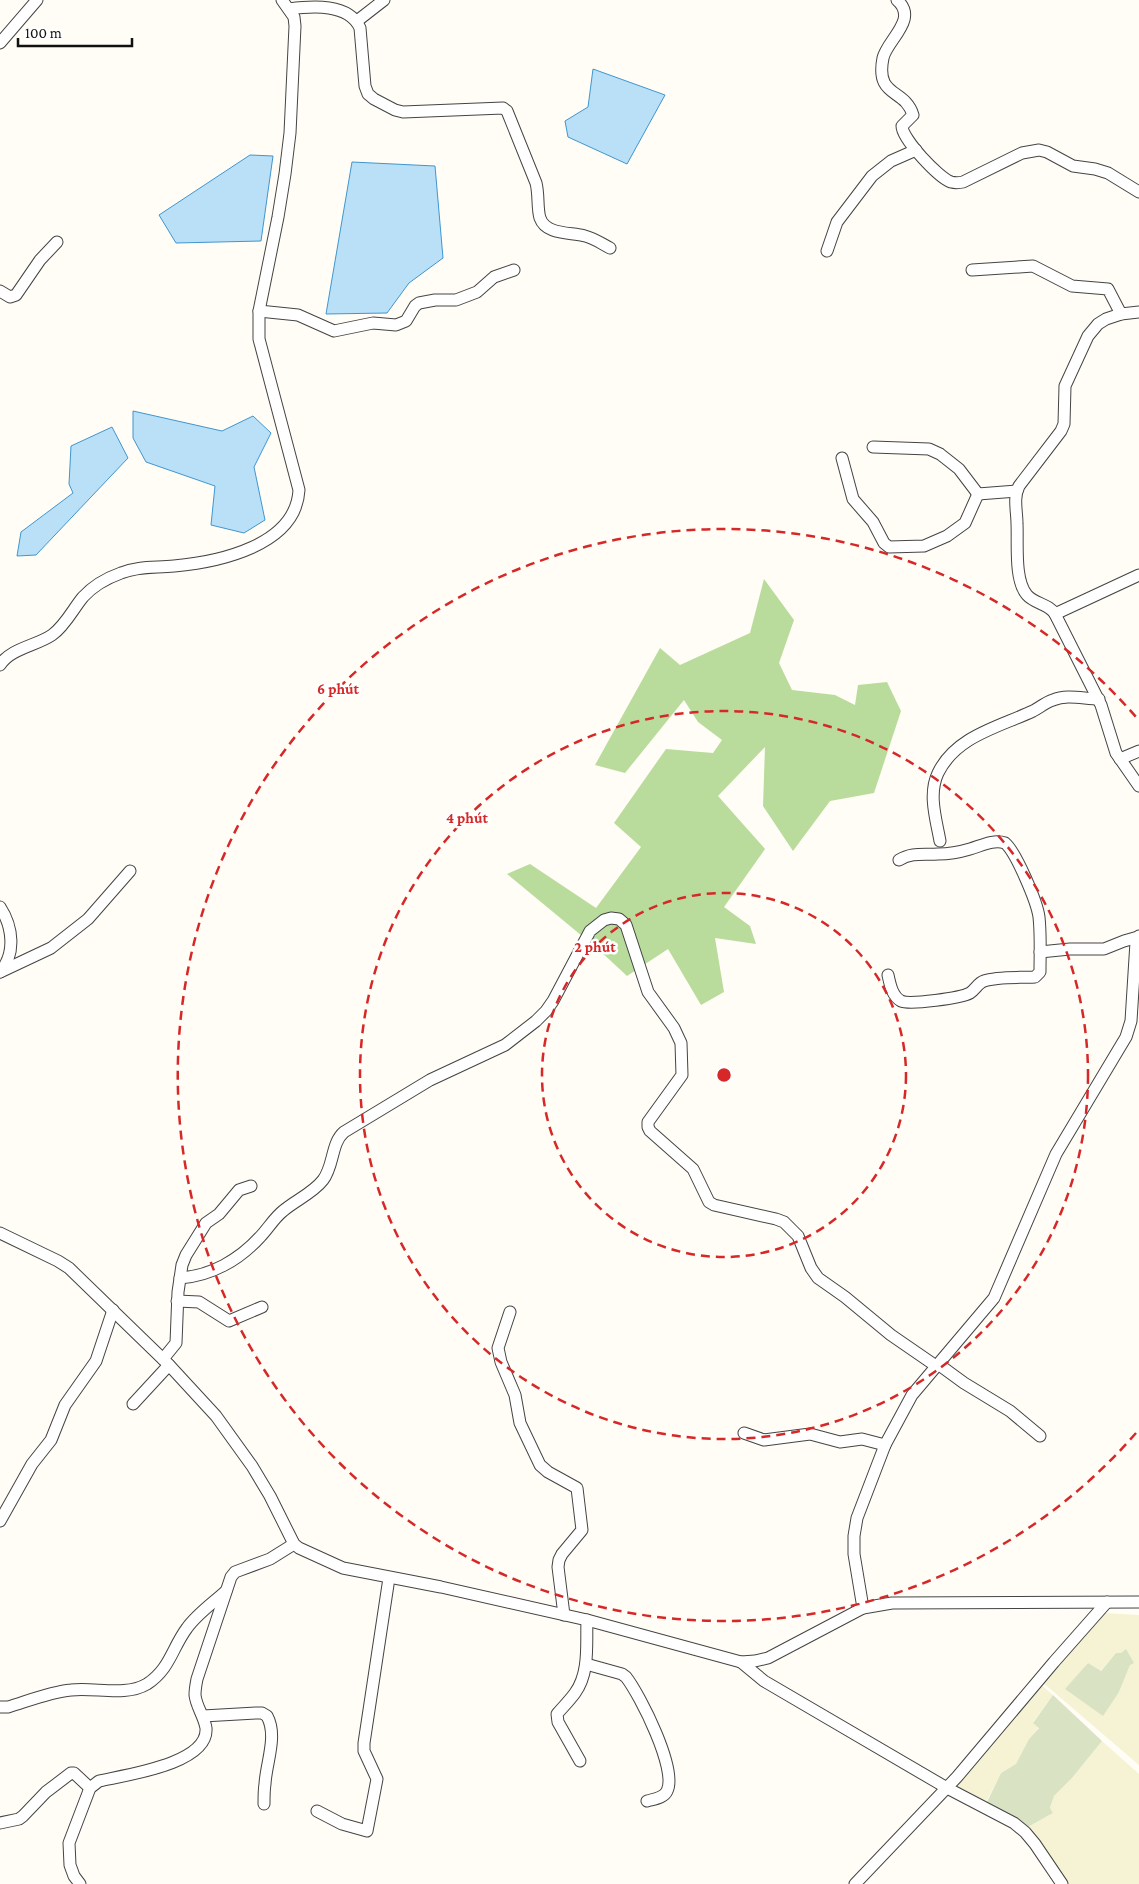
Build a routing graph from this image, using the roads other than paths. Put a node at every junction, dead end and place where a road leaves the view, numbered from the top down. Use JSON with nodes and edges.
{"nodes":[{"id":1,"x":37,"y":0,"type":"edge"},
{"id":2,"x":384,"y":0,"type":"edge"},
{"id":3,"x":897,"y":0,"type":"edge"},
{"id":4,"x":286,"y":4,"type":"edge"},
{"id":5,"x":357,"y":21,"type":"junction"},
{"id":6,"x":0,"y":44,"type":"edge"},
{"id":7,"x":916,"y":150,"type":"junction"},
{"id":8,"x":1139,"y":192,"type":"edge"},
{"id":9,"x":58,"y":242,"type":"dead end"},
{"id":10,"x":610,"y":248,"type":"dead end"},
{"id":11,"x":827,"y":251,"type":"dead end"},
{"id":12,"x":514,"y":270,"type":"dead end"},
{"id":13,"x":972,"y":270,"type":"dead end"},
{"id":14,"x":0,"y":291,"type":"edge"},
{"id":15,"x":259,"y":311,"type":"junction"},
{"id":16,"x":1139,"y":312,"type":"edge"},
{"id":17,"x":1121,"y":314,"type":"junction"},
{"id":18,"x":873,"y":447,"type":"dead end"},
{"id":19,"x":842,"y":458,"type":"dead end"},
{"id":20,"x":1016,"y":491,"type":"junction"},
{"id":21,"x":978,"y":494,"type":"junction"},
{"id":22,"x":1139,"y":575,"type":"edge"},
{"id":23,"x":1055,"y":614,"type":"junction"},
{"id":24,"x":0,"y":665,"type":"edge"},
{"id":25,"x":1099,"y":699,"type":"junction"},
{"id":26,"x":1139,"y":751,"type":"edge"},
{"id":27,"x":1120,"y":759,"type":"junction"},
{"id":28,"x":1139,"y":786,"type":"edge"},
{"id":29,"x":940,"y":841,"type":"dead end"},
{"id":30,"x":899,"y":860,"type":"dead end"},
{"id":31,"x":130,"y":871,"type":"dead end"},
{"id":32,"x":0,"y":907,"type":"edge"},
{"id":33,"x":1138,"y":936,"type":"edge"},
{"id":34,"x":1040,"y":952,"type":"junction"},
{"id":35,"x":0,"y":972,"type":"edge"},
{"id":36,"x":888,"y":975,"type":"dead end"},
{"id":37,"x":251,"y":1186,"type":"dead end"},
{"id":38,"x":0,"y":1233,"type":"edge"},
{"id":39,"x":180,"y":1278,"type":"junction"},
{"id":40,"x":177,"y":1301,"type":"junction"},
{"id":41,"x":262,"y":1307,"type":"dead end"},
{"id":42,"x":113,"y":1310,"type":"junction"},
{"id":43,"x":510,"y":1312,"type":"dead end"},
{"id":44,"x":166,"y":1362,"type":"junction"},
{"id":45,"x":937,"y":1365,"type":"junction"},
{"id":46,"x":133,"y":1404,"type":"dead end"},
{"id":47,"x":744,"y":1434,"type":"dead end"},
{"id":48,"x":1040,"y":1436,"type":"dead end"},
{"id":49,"x":885,"y":1445,"type":"junction"},
{"id":50,"x":0,"y":1521,"type":"edge"},
{"id":51,"x":294,"y":1544,"type":"junction"},
{"id":52,"x":389,"y":1578,"type":"junction"},
{"id":53,"x":227,"y":1590,"type":"junction"},
{"id":54,"x":1108,"y":1602,"type":"junction"},
{"id":55,"x":1139,"y":1602,"type":"edge"},
{"id":56,"x":863,"y":1608,"type":"junction"},
{"id":57,"x":564,"y":1615,"type":"junction"},
{"id":58,"x":587,"y":1620,"type":"junction"},
{"id":59,"x":768,"y":1658,"type":"junction"},
{"id":60,"x":741,"y":1662,"type":"junction"},
{"id":61,"x":586,"y":1664,"type":"junction"},
{"id":62,"x":764,"y":1681,"type":"junction"},
{"id":63,"x":0,"y":1707,"type":"edge"},
{"id":64,"x":203,"y":1716,"type":"junction"},
{"id":65,"x":580,"y":1761,"type":"dead end"},
{"id":66,"x":90,"y":1788,"type":"junction"},
{"id":67,"x":947,"y":1788,"type":"junction"},
{"id":68,"x":647,"y":1801,"type":"dead end"},
{"id":69,"x":264,"y":1804,"type":"dead end"},
{"id":70,"x":317,"y":1811,"type":"dead end"},
{"id":71,"x":0,"y":1823,"type":"edge"},
{"id":72,"x":80,"y":1884,"type":"edge"},
{"id":73,"x":855,"y":1884,"type":"edge"},
{"id":74,"x":1062,"y":1884,"type":"edge"}],
"edges":[{"from":1,"to":6,"type":"street"},
{"from":2,"to":5,"type":"street"},
{"from":3,"to":7,"type":"street"},
{"from":4,"to":5,"type":"street"},
{"from":4,"to":15,"type":"street"},
{"from":5,"to":10,"type":"street"},
{"from":7,"to":8,"type":"street"},
{"from":7,"to":11,"type":"street"},
{"from":9,"to":14,"type":"street"},
{"from":12,"to":15,"type":"street"},
{"from":13,"to":17,"type":"street"},
{"from":15,"to":24,"type":"street"},
{"from":16,"to":17,"type":"street"},
{"from":17,"to":20,"type":"street"},
{"from":18,"to":21,"type":"street"},
{"from":19,"to":21,"type":"street"},
{"from":20,"to":21,"type":"street"},
{"from":20,"to":23,"type":"street"},
{"from":22,"to":23,"type":"street"},
{"from":23,"to":25,"type":"street"},
{"from":25,"to":27,"type":"street"},
{"from":25,"to":29,"type":"street"},
{"from":26,"to":27,"type":"street"},
{"from":27,"to":28,"type":"street"},
{"from":30,"to":34,"type":"street"},
{"from":31,"to":35,"type":"street"},
{"from":32,"to":35,"type":"street"},
{"from":33,"to":34,"type":"street"},
{"from":33,"to":45,"type":"street"},
{"from":34,"to":36,"type":"street"},
{"from":37,"to":39,"type":"street"},
{"from":38,"to":42,"type":"street"},
{"from":39,"to":40,"type":"street"},
{"from":39,"to":45,"type":"street"},
{"from":40,"to":41,"type":"street"},
{"from":40,"to":44,"type":"street"},
{"from":42,"to":44,"type":"street"},
{"from":42,"to":50,"type":"street"},
{"from":43,"to":57,"type":"street"},
{"from":44,"to":46,"type":"street"},
{"from":44,"to":51,"type":"street"},
{"from":45,"to":48,"type":"street"},
{"from":45,"to":49,"type":"street"},
{"from":47,"to":49,"type":"street"},
{"from":49,"to":56,"type":"street"},
{"from":51,"to":52,"type":"street"},
{"from":51,"to":53,"type":"street"},
{"from":52,"to":57,"type":"street"},
{"from":52,"to":70,"type":"street"},
{"from":53,"to":63,"type":"street"},
{"from":53,"to":64,"type":"street"},
{"from":54,"to":55,"type":"street"},
{"from":54,"to":56,"type":"street"},
{"from":54,"to":67,"type":"street"},
{"from":56,"to":59,"type":"street"},
{"from":57,"to":58,"type":"street"},
{"from":58,"to":60,"type":"street"},
{"from":58,"to":61,"type":"street"},
{"from":59,"to":60,"type":"street"},
{"from":59,"to":62,"type":"street"},
{"from":60,"to":62,"type":"street"},
{"from":61,"to":65,"type":"street"},
{"from":61,"to":68,"type":"street"},
{"from":62,"to":67,"type":"street"},
{"from":64,"to":66,"type":"street"},
{"from":64,"to":69,"type":"street"},
{"from":66,"to":71,"type":"street"},
{"from":66,"to":72,"type":"street"},
{"from":67,"to":73,"type":"street"},
{"from":67,"to":74,"type":"street"}]}
